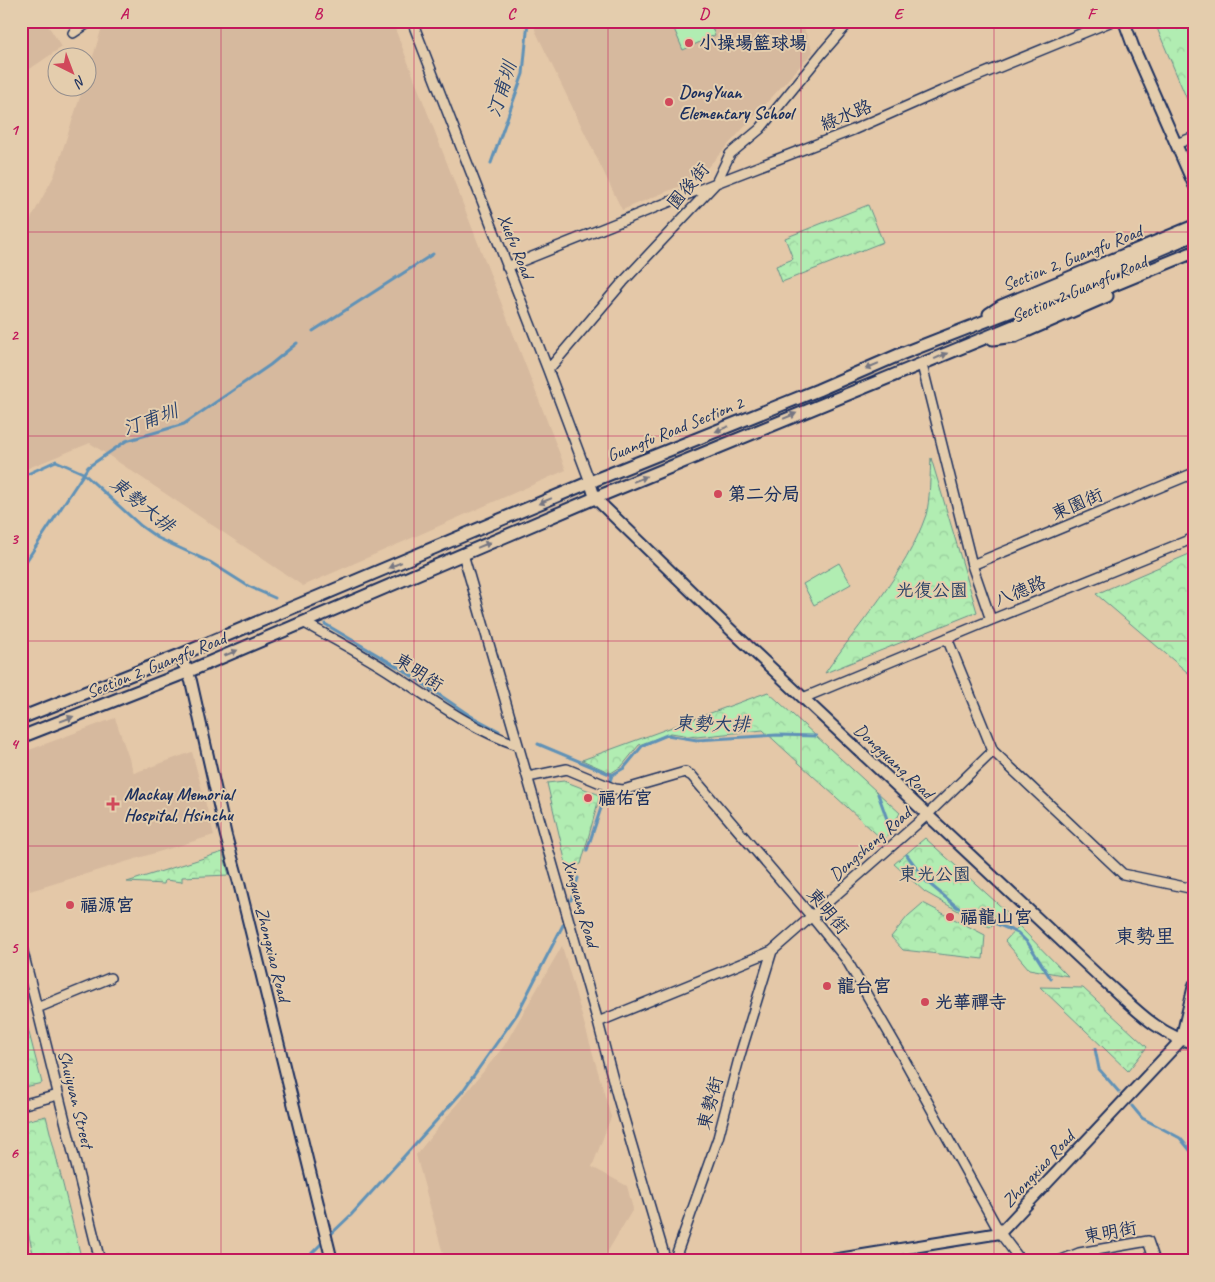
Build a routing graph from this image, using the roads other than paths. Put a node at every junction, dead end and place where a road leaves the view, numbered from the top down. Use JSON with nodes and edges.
{"nodes":[{"id":1,"x":91,"y":21,"type":"edge"},
{"id":2,"x":412,"y":21,"type":"edge"},
{"id":3,"x":850,"y":21,"type":"edge"},
{"id":4,"x":1112,"y":21,"type":"edge"},
{"id":5,"x":1124,"y":21,"type":"edge"},
{"id":6,"x":73,"y":33,"type":"dead end"},
{"id":7,"x":1194,"y":137,"type":"edge"},
{"id":8,"x":1176,"y":144,"type":"junction"},
{"id":9,"x":716,"y":183,"type":"junction"},
{"id":10,"x":1194,"y":184,"type":"edge"},
{"id":11,"x":1194,"y":226,"type":"edge"},
{"id":12,"x":1194,"y":235,"type":"edge"},
{"id":13,"x":1194,"y":252,"type":"edge"},
{"id":14,"x":1194,"y":259,"type":"edge"},
{"id":15,"x":507,"y":267,"type":"junction"},
{"id":16,"x":966,"y":328,"type":"junction"},
{"id":17,"x":974,"y":342,"type":"junction"},
{"id":18,"x":922,"y":365,"type":"junction"},
{"id":19,"x":548,"y":370,"type":"junction"},
{"id":20,"x":1194,"y":473,"type":"edge"},
{"id":21,"x":590,"y":482,"type":"junction"},
{"id":22,"x":596,"y":498,"type":"junction"},
{"id":23,"x":1194,"y":538,"type":"edge"},
{"id":24,"x":464,"y":554,"type":"junction"},
{"id":25,"x":972,"y":565,"type":"junction"},
{"id":26,"x":990,"y":620,"type":"junction"},
{"id":27,"x":304,"y":622,"type":"junction"},
{"id":28,"x":947,"y":638,"type":"junction"},
{"id":29,"x":180,"y":655,"type":"junction"},
{"id":30,"x":186,"y":672,"type":"junction"},
{"id":31,"x":803,"y":698,"type":"junction"},
{"id":32,"x":21,"y":718,"type":"edge"},
{"id":33,"x":21,"y":737,"type":"edge"},
{"id":34,"x":518,"y":745,"type":"junction"},
{"id":35,"x":992,"y":752,"type":"junction"},
{"id":36,"x":528,"y":777,"type":"junction"},
{"id":37,"x":927,"y":815,"type":"junction"},
{"id":38,"x":1194,"y":888,"type":"edge"},
{"id":39,"x":812,"y":917,"type":"junction"},
{"id":40,"x":21,"y":944,"type":"edge"},
{"id":41,"x":772,"y":951,"type":"junction"},
{"id":42,"x":110,"y":978,"type":"dead end"},
{"id":43,"x":1194,"y":985,"type":"edge"},
{"id":44,"x":37,"y":1008,"type":"junction"},
{"id":45,"x":598,"y":1022,"type":"junction"},
{"id":46,"x":1181,"y":1040,"type":"junction"},
{"id":47,"x":1194,"y":1043,"type":"edge"},
{"id":48,"x":58,"y":1095,"type":"junction"},
{"id":49,"x":21,"y":1105,"type":"edge"},
{"id":50,"x":1000,"y":1233,"type":"junction"},
{"id":51,"x":100,"y":1261,"type":"edge"},
{"id":52,"x":332,"y":1261,"type":"edge"},
{"id":53,"x":666,"y":1261,"type":"edge"},
{"id":54,"x":674,"y":1261,"type":"edge"},
{"id":55,"x":826,"y":1261,"type":"edge"},
{"id":56,"x":1021,"y":1261,"type":"edge"},
{"id":57,"x":1059,"y":1261,"type":"edge"},
{"id":58,"x":1155,"y":1261,"type":"edge"}],
"edges":[{"from":1,"to":6,"type":"street"},
{"from":2,"to":15,"type":"street","name":"Xuefu Road"},
{"from":3,"to":9,"type":"street","name":"園後街"},
{"from":4,"to":9,"type":"street","name":"綠水路"},
{"from":5,"to":8,"type":"street"},
{"from":7,"to":8,"type":"street"},
{"from":8,"to":10,"type":"street"},
{"from":9,"to":15,"type":"street","name":"綠水路"},
{"from":9,"to":19,"type":"street","name":"園後街"},
{"from":11,"to":16,"type":"main road","name":"Section 2, Guangfu Road"},
{"from":12,"to":16,"type":"main road","name":"Guangfu Road Section 2"},
{"from":13,"to":17,"type":"main road","name":"Guangfu Road Section 2"},
{"from":14,"to":17,"type":"main road","name":"Section 2 Guangfu Road"},
{"from":15,"to":19,"type":"street","name":"Xuefu Road"},
{"from":16,"to":21,"type":"main road","name":"Guangfu Road Section 2","one_way":true},
{"from":18,"to":17,"type":"main road","name":"Guangfu Road Section 2","one_way":true},
{"from":22,"to":18,"type":"main road","name":"Guangfu Road Section 2","one_way":true},
{"from":18,"to":25,"type":"street"},
{"from":19,"to":21,"type":"street","name":"Xuefu Road"},
{"from":20,"to":25,"type":"street","name":"東園街"},
{"from":21,"to":22,"type":"street","name":"Dongguang Road"},
{"from":21,"to":29,"type":"main road","name":"Guangfu Road Section 2","one_way":true},
{"from":24,"to":22,"type":"main road","one_way":true},
{"from":22,"to":31,"type":"street","name":"Dongguang Road"},
{"from":23,"to":26,"type":"street","name":"八德路"},
{"from":24,"to":27,"type":"main road","name":"Section 2, Guangfu Road"},
{"from":24,"to":34,"type":"street","name":"Xinguang Road"},
{"from":25,"to":26,"type":"street"},
{"from":26,"to":28,"type":"street","name":"八德路"},
{"from":30,"to":27,"type":"main road","name":"Section 2, Guangfu Road","one_way":true},
{"from":27,"to":34,"type":"street","name":"東明街"},
{"from":28,"to":31,"type":"street","name":"八德路"},
{"from":28,"to":35,"type":"street"},
{"from":29,"to":30,"type":"street","name":"Zhongxiao Road"},
{"from":29,"to":32,"type":"main road"},
{"from":33,"to":30,"type":"main road","name":"Section 2, Guangfu Road","one_way":true},
{"from":30,"to":52,"type":"street","name":"Zhongxiao Road"},
{"from":31,"to":37,"type":"street","name":"Dongguang Road"},
{"from":34,"to":36,"type":"street","name":"Xinguang Road"},
{"from":35,"to":37,"type":"street","name":"Dongsheng Road"},
{"from":35,"to":38,"type":"street"},
{"from":36,"to":39,"type":"street","name":"東明街"},
{"from":36,"to":45,"type":"street","name":"Xinguang Road"},
{"from":37,"to":39,"type":"street","name":"Dongsheng Road"},
{"from":37,"to":46,"type":"street","name":"Dongguang Road"},
{"from":39,"to":41,"type":"street","name":"Dongsheng Road"},
{"from":39,"to":50,"type":"street","name":"東明街"},
{"from":40,"to":44,"type":"street","name":"Shuiyuan Street"},
{"from":41,"to":45,"type":"street","name":"Dongsheng Road"},
{"from":41,"to":54,"type":"street","name":"東勢街"},
{"from":42,"to":44,"type":"street"},
{"from":43,"to":46,"type":"street","name":"Zhongxiao Road"},
{"from":44,"to":48,"type":"street","name":"Shuiyuan Street"},
{"from":45,"to":53,"type":"street","name":"Xinguang Road"},
{"from":46,"to":47,"type":"street","name":"Dongguang Road"},
{"from":46,"to":50,"type":"street","name":"Zhongxiao Road"},
{"from":48,"to":49,"type":"street"},
{"from":48,"to":51,"type":"street","name":"Shuiyuan Street"},
{"from":50,"to":55,"type":"street","name":"Zhongxiao Road"},
{"from":50,"to":56,"type":"street","name":"東明街"},
{"from":57,"to":58,"type":"street","name":"東明街"}]}
